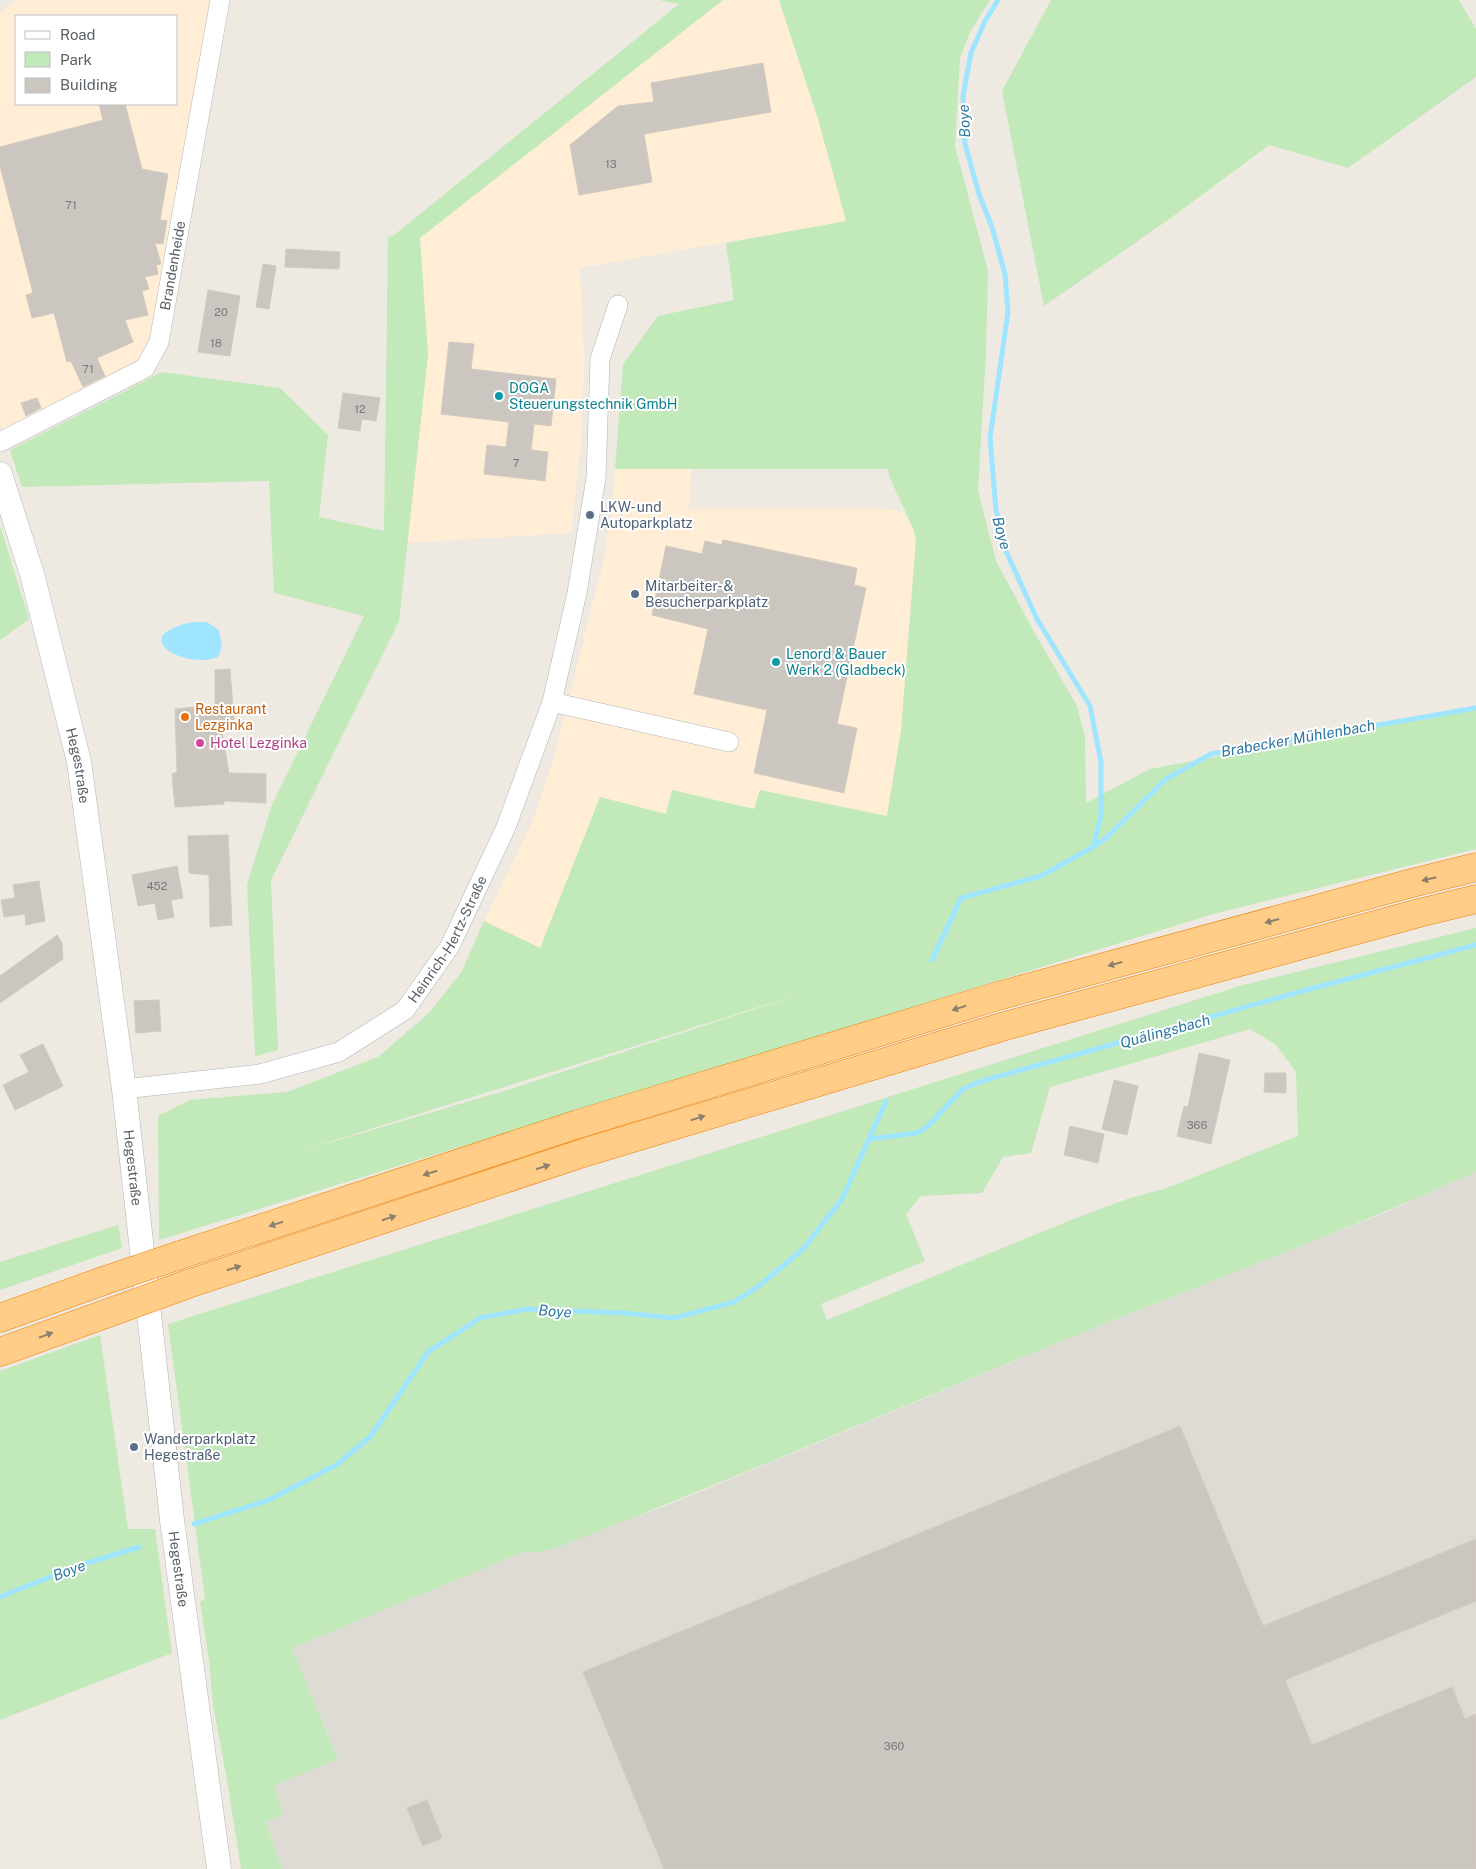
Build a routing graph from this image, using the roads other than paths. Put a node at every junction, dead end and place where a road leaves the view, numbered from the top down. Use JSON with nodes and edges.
{"nodes":[{"id":1,"x":220,"y":0,"type":"edge"},
{"id":2,"x":618,"y":305,"type":"dead end"},
{"id":3,"x":0,"y":442,"type":"edge"},
{"id":4,"x":0,"y":474,"type":"edge"},
{"id":5,"x":552,"y":702,"type":"junction"},
{"id":6,"x":729,"y":742,"type":"dead end"},
{"id":7,"x":1476,"y":867,"type":"edge"},
{"id":8,"x":1476,"y":900,"type":"edge"},
{"id":9,"x":124,"y":1090,"type":"junction"},
{"id":10,"x":0,"y":1318,"type":"edge"},
{"id":11,"x":0,"y":1352,"type":"edge"},
{"id":12,"x":219,"y":1869,"type":"edge"}],
"edges":[{"from":1,"to":3,"type":"street","name":"Brandenheide"},
{"from":2,"to":5,"type":"street","name":"Heinrich-Hertz-Straße"},
{"from":4,"to":9,"type":"street","name":"Hegestraße"},
{"from":5,"to":6,"type":"street"},
{"from":5,"to":9,"type":"street","name":"Heinrich-Hertz-Straße"},
{"from":7,"to":10,"type":"highway","one_way":true,"bridge":true},
{"from":11,"to":8,"type":"highway","one_way":true,"bridge":true},
{"from":9,"to":12,"type":"street","name":"Hegestraße"}]}
